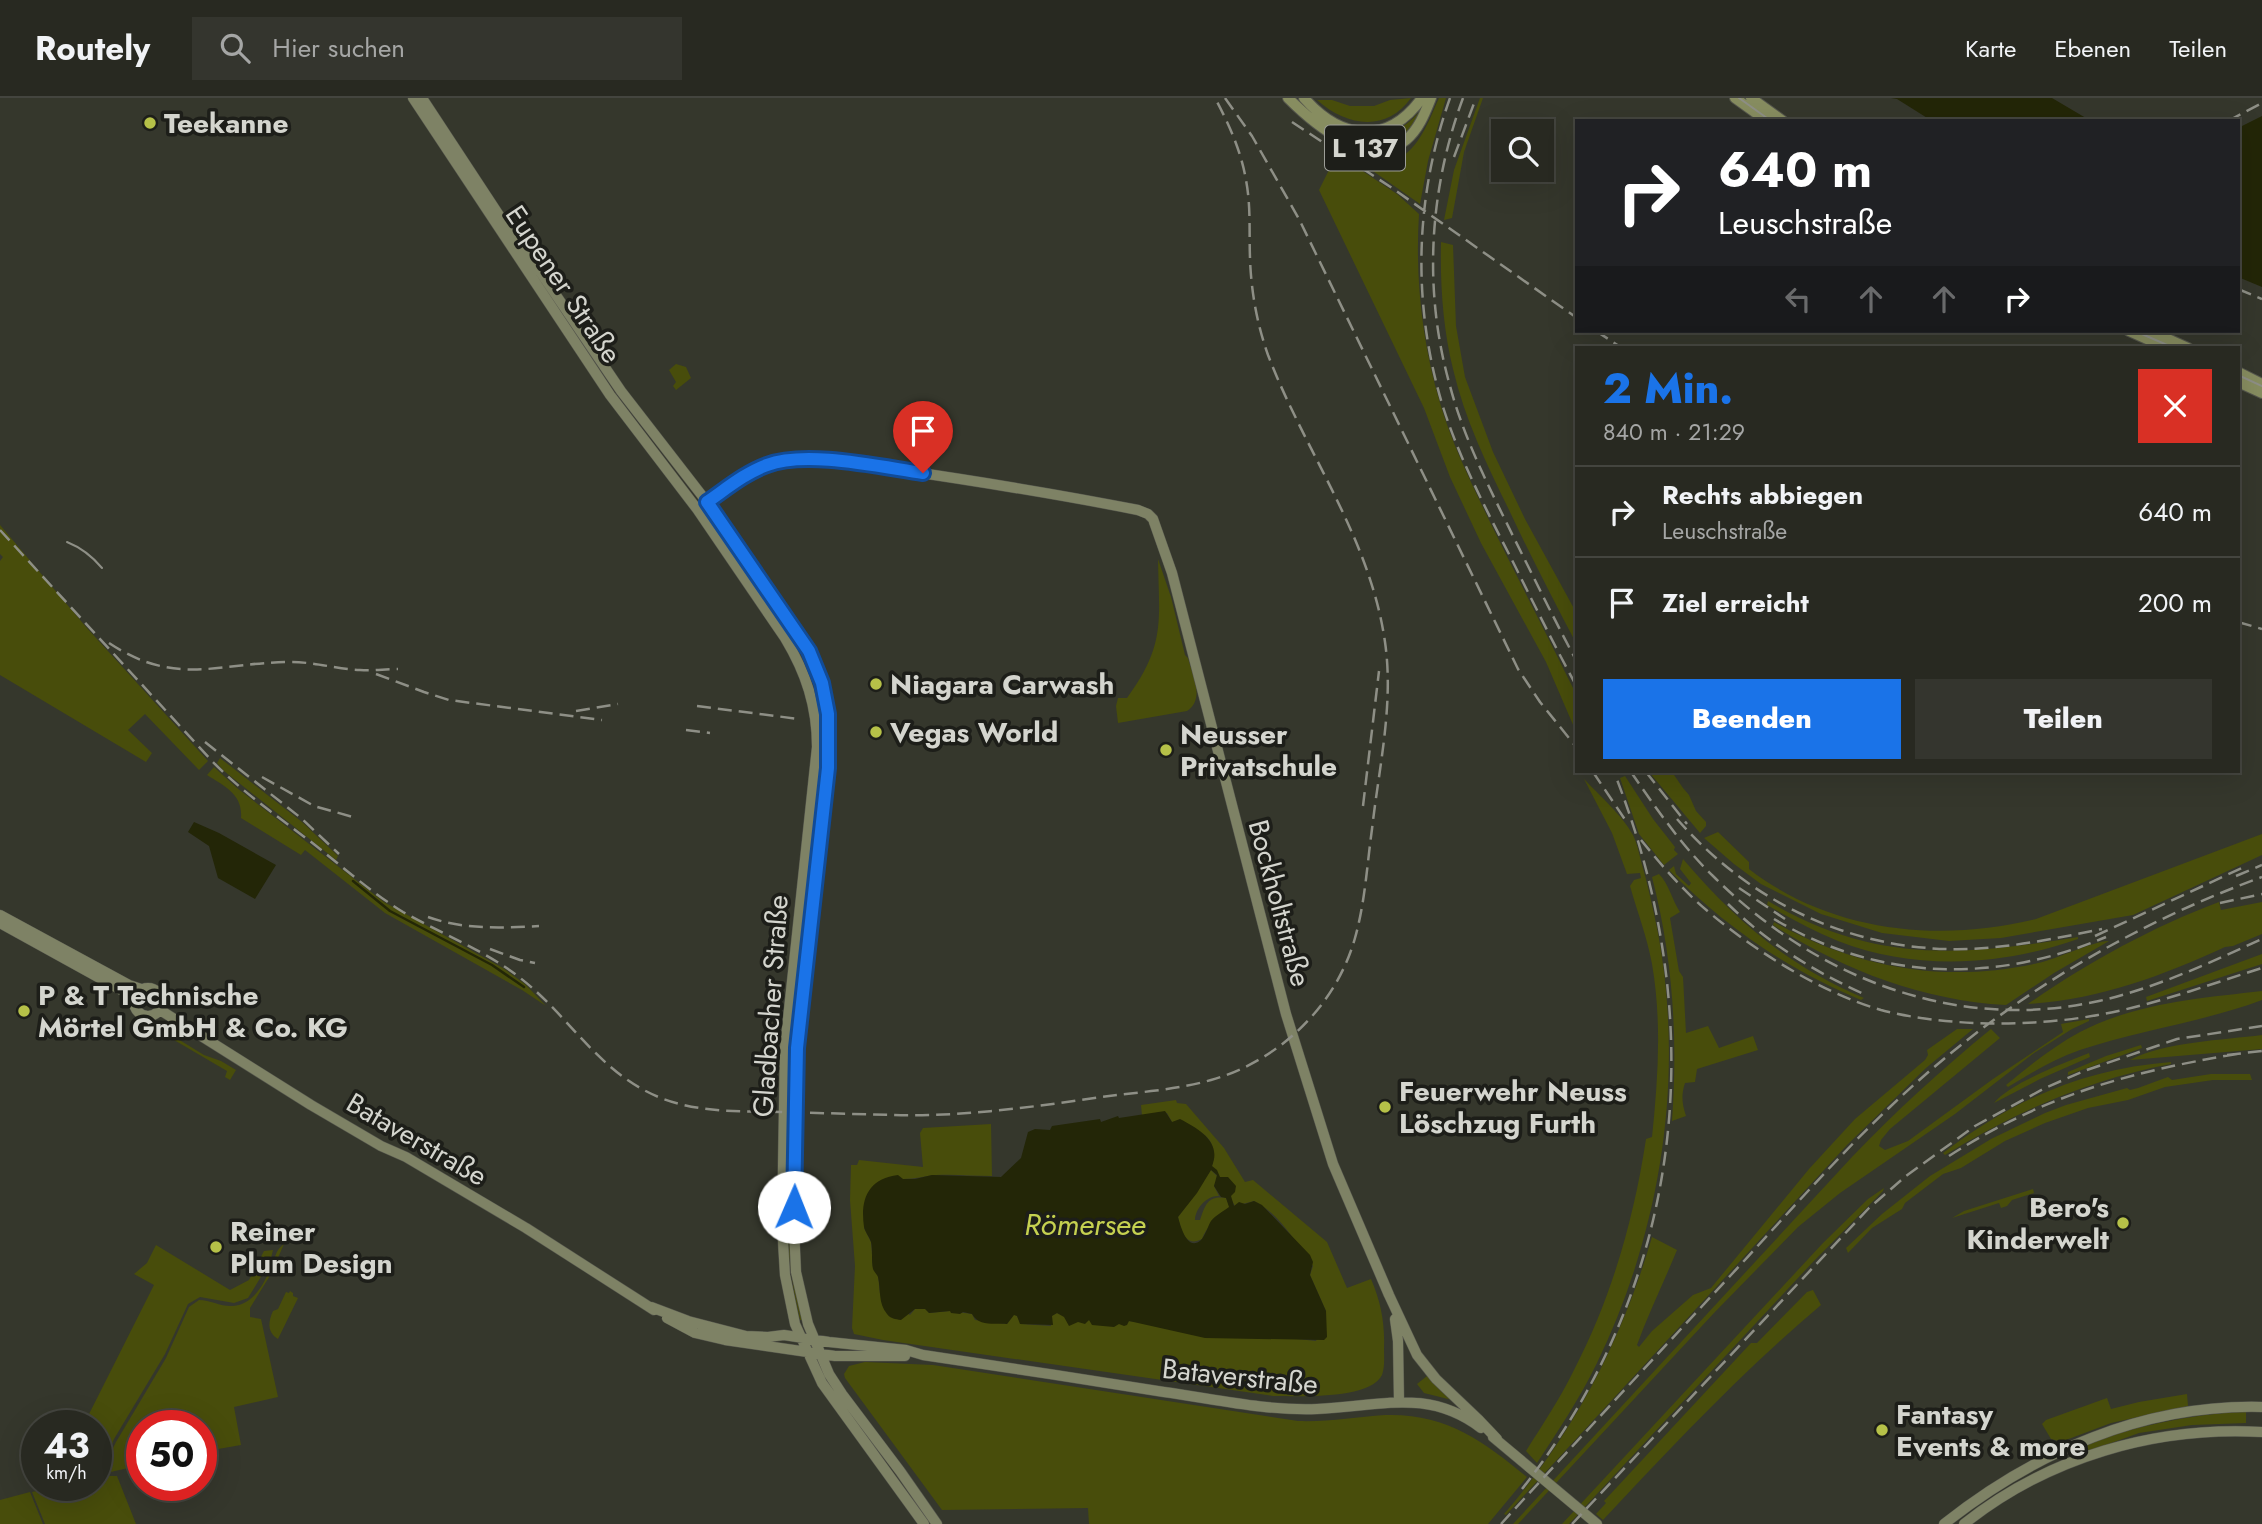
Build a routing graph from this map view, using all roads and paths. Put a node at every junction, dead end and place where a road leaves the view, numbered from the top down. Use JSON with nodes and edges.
{"nodes":[{"id":1,"x":413,"y":98,"type":"edge"},
{"id":2,"x":422,"y":98,"type":"edge"},
{"id":3,"x":1288,"y":98,"type":"edge"},
{"id":4,"x":1422,"y":98,"type":"edge"},
{"id":5,"x":1432,"y":98,"type":"edge"},
{"id":6,"x":1735,"y":98,"type":"edge"},
{"id":7,"x":1751,"y":98,"type":"edge"},
{"id":8,"x":1308,"y":102,"type":"edge"},
{"id":9,"x":1765,"y":119,"type":"edge"},
{"id":10,"x":1780,"y":119,"type":"edge"},
{"id":11,"x":2133,"y":333,"type":"edge"},
{"id":12,"x":2154,"y":333,"type":"edge"},
{"id":13,"x":2163,"y":346,"type":"edge"},
{"id":14,"x":2184,"y":346,"type":"edge"},
{"id":15,"x":2240,"y":373,"type":"edge"},
{"id":16,"x":2240,"y":383,"type":"edge"},
{"id":17,"x":2262,"y":384,"type":"edge"},
{"id":18,"x":2262,"y":393,"type":"edge"},
{"id":19,"x":693,"y":483,"type":"joint"},
{"id":20,"x":683,"y":490,"type":"joint"},
{"id":21,"x":707,"y":502,"type":"junction"},
{"id":22,"x":697,"y":509,"type":"junction"},
{"id":23,"x":0,"y":915,"type":"edge"},
{"id":24,"x":0,"y":923,"type":"edge"},
{"id":25,"x":803,"y":988,"type":"junction"},
{"id":26,"x":141,"y":989,"type":"junction"},
{"id":27,"x":789,"y":993,"type":"junction"},
{"id":28,"x":134,"y":1000,"type":"junction"},
{"id":29,"x":160,"y":1010,"type":"junction"},
{"id":30,"x":1389,"y":1295,"type":"junction"},
{"id":31,"x":651,"y":1307,"type":"junction"},
{"id":32,"x":688,"y":1321,"type":"junction"},
{"id":33,"x":695,"y":1333,"type":"junction"},
{"id":34,"x":746,"y":1336,"type":"junction"},
{"id":35,"x":800,"y":1337,"type":"junction"},
{"id":36,"x":813,"y":1339,"type":"junction"},
{"id":37,"x":806,"y":1351,"type":"junction"},
{"id":38,"x":819,"y":1354,"type":"junction"},
{"id":39,"x":923,"y":1355,"type":"junction"},
{"id":40,"x":1399,"y":1401,"type":"junction"},
{"id":41,"x":2262,"y":1408,"type":"edge"},
{"id":42,"x":2262,"y":1432,"type":"edge"},
{"id":43,"x":1497,"y":1439,"type":"junction"},
{"id":44,"x":924,"y":1524,"type":"edge"},
{"id":45,"x":937,"y":1524,"type":"edge"},
{"id":46,"x":1597,"y":1524,"type":"edge"},
{"id":47,"x":1944,"y":1524,"type":"edge"},
{"id":48,"x":1964,"y":1524,"type":"edge"}],
"edges":[{"from":1,"to":20,"type":"street","name":"Eupener Straße"},
{"from":2,"to":19,"type":"street","name":"Eupener Straße"},
{"from":3,"to":5,"type":"main road","number":"L 137"},
{"from":4,"to":8,"type":"main road","number":"L 137"},
{"from":6,"to":9,"type":"main road"},
{"from":7,"to":10,"type":"main road"},
{"from":11,"to":13,"type":"main road"},
{"from":12,"to":14,"type":"main road"},
{"from":15,"to":17,"type":"main road"},
{"from":16,"to":18,"type":"main road"},
{"from":19,"to":21,"type":"street","name":"Gladbacher Straße"},
{"from":20,"to":22,"type":"street","name":"Gladbacher Straße"},
{"from":21,"to":22,"type":"street"},
{"from":21,"to":25,"type":"street","name":"Gladbacher Straße"},
{"from":21,"to":30,"type":"street","name":"Bockholtstraße"},
{"from":22,"to":27,"type":"street","name":"Gladbacher Straße"},
{"from":23,"to":26,"type":"street","name":"Bataverstraße"},
{"from":24,"to":28,"type":"street","name":"Bataverstraße"},
{"from":25,"to":27,"type":"street"},
{"from":25,"to":36,"type":"street","name":"Gladbacher Straße"},
{"from":26,"to":28,"type":"street"},
{"from":26,"to":29,"type":"street","name":"Bataverstraße"},
{"from":27,"to":35,"type":"street","name":"Gladbacher Straße"},
{"from":28,"to":29,"type":"street","name":"Bataverstraße"},
{"from":29,"to":31,"type":"street","name":"Bataverstraße"},
{"from":30,"to":40,"type":"street","name":"Bockholtstraße"},
{"from":30,"to":43,"type":"street","name":"Bockholtstraße"},
{"from":31,"to":32,"type":"street","name":"Bataverstraße"},
{"from":31,"to":33,"type":"street","name":"Bataverstraße"},
{"from":32,"to":33,"type":"street"},
{"from":32,"to":34,"type":"street","name":"Bataverstraße"},
{"from":33,"to":34,"type":"street"},
{"from":33,"to":37,"type":"street","name":"Bataverstraße"},
{"from":34,"to":35,"type":"street","name":"Bataverstraße"},
{"from":35,"to":36,"type":"street","name":"Bataverstraße"},
{"from":35,"to":37,"type":"street","name":"Gladbacher Straße"},
{"from":36,"to":38,"type":"street","name":"Gladbacher Straße"},
{"from":36,"to":39,"type":"street","name":"Bataverstraße"},
{"from":37,"to":38,"type":"street","name":"Bataverstraße"},
{"from":37,"to":44,"type":"street","name":"Gladbacher Straße"},
{"from":38,"to":39,"type":"street","name":"Bataverstraße"},
{"from":38,"to":45,"type":"street","name":"Gladbacher Straße"},
{"from":39,"to":40,"type":"street","name":"Bataverstraße"},
{"from":40,"to":43,"type":"street","name":"Bataverstraße"},
{"from":41,"to":47,"type":"street"},
{"from":42,"to":48,"type":"street"},
{"from":43,"to":46,"type":"street","name":"Bataverstraße"}]}
